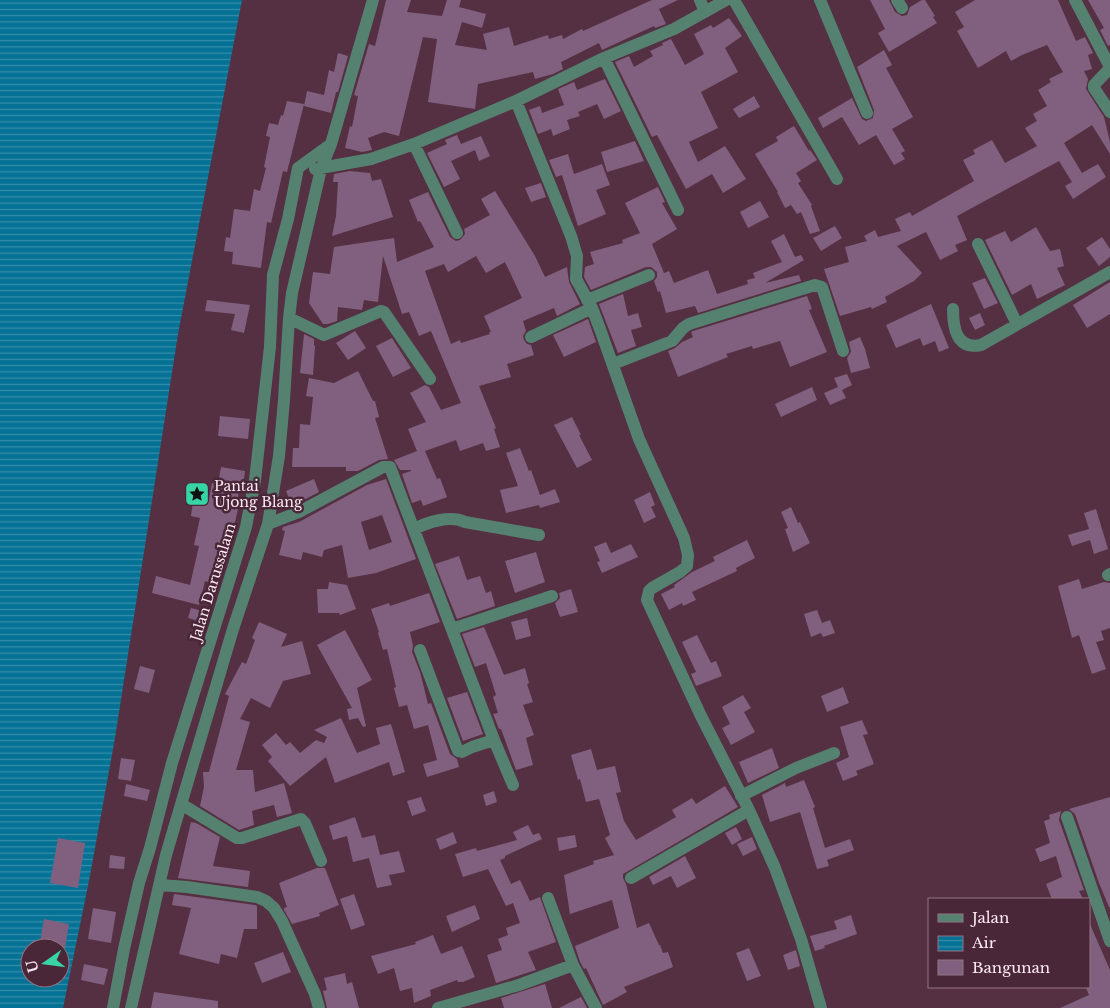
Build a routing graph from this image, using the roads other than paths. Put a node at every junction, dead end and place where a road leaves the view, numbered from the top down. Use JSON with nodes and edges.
{"nodes":[{"id":1,"x":373,"y":0,"type":"edge"},
{"id":2,"x":700,"y":0,"type":"edge"},
{"id":3,"x":726,"y":0,"type":"edge"},
{"id":4,"x":734,"y":0,"type":"edge"},
{"id":5,"x":820,"y":0,"type":"edge"},
{"id":6,"x":1075,"y":0,"type":"edge"},
{"id":7,"x":706,"y":12,"type":"junction"},
{"id":8,"x":604,"y":58,"type":"junction"},
{"id":9,"x":1110,"y":67,"type":"edge"},
{"id":10,"x":516,"y":101,"type":"junction"},
{"id":11,"x":1110,"y":112,"type":"edge"},
{"id":12,"x":868,"y":113,"type":"dead end"},
{"id":13,"x":331,"y":144,"type":"junction"},
{"id":14,"x":414,"y":144,"type":"junction"},
{"id":15,"x":298,"y":168,"type":"junction"},
{"id":16,"x":321,"y":169,"type":"junction"},
{"id":17,"x":837,"y":179,"type":"dead end"},
{"id":18,"x":678,"y":210,"type":"dead end"},
{"id":19,"x":457,"y":233,"type":"dead end"},
{"id":20,"x":978,"y":244,"type":"dead end"},
{"id":21,"x":1110,"y":272,"type":"edge"},
{"id":22,"x":649,"y":275,"type":"dead end"},
{"id":23,"x":589,"y":304,"type":"junction"},
{"id":24,"x":953,"y":309,"type":"dead end"},
{"id":25,"x":289,"y":318,"type":"junction"},
{"id":26,"x":1017,"y":324,"type":"junction"},
{"id":27,"x":531,"y":337,"type":"dead end"},
{"id":28,"x":843,"y":351,"type":"dead end"},
{"id":29,"x":613,"y":364,"type":"junction"},
{"id":30,"x":430,"y":379,"type":"dead end"},
{"id":31,"x":268,"y":524,"type":"junction"},
{"id":32,"x":414,"y":529,"type":"junction"},
{"id":33,"x":540,"y":535,"type":"dead end"},
{"id":34,"x":552,"y":596,"type":"dead end"},
{"id":35,"x":452,"y":629,"type":"junction"},
{"id":36,"x":420,"y":650,"type":"dead end"},
{"id":37,"x":494,"y":740,"type":"junction"},
{"id":38,"x":834,"y":753,"type":"dead end"},
{"id":39,"x":514,"y":785,"type":"dead end"},
{"id":40,"x":741,"y":796,"type":"junction"},
{"id":41,"x":180,"y":804,"type":"junction"},
{"id":42,"x":749,"y":810,"type":"junction"},
{"id":43,"x":1067,"y":817,"type":"dead end"},
{"id":44,"x":321,"y":861,"type":"dead end"},
{"id":45,"x":631,"y":878,"type":"dead end"},
{"id":46,"x":160,"y":885,"type":"junction"},
{"id":47,"x":548,"y":898,"type":"dead end"},
{"id":48,"x":1110,"y":941,"type":"edge"},
{"id":49,"x":573,"y":965,"type":"junction"},
{"id":50,"x":113,"y":1008,"type":"edge"},
{"id":51,"x":131,"y":1008,"type":"edge"},
{"id":52,"x":319,"y":1008,"type":"edge"},
{"id":53,"x":438,"y":1008,"type":"edge"},
{"id":54,"x":596,"y":1008,"type":"edge"},
{"id":55,"x":821,"y":1008,"type":"edge"}],
"edges":[{"from":1,"to":13,"type":"street"},
{"from":2,"to":7,"type":"street"},
{"from":3,"to":7,"type":"street"},
{"from":4,"to":17,"type":"street"},
{"from":5,"to":12,"type":"street"},
{"from":6,"to":9,"type":"street"},
{"from":7,"to":8,"type":"street"},
{"from":8,"to":10,"type":"street"},
{"from":8,"to":18,"type":"street"},
{"from":9,"to":11,"type":"street"},
{"from":10,"to":14,"type":"street"},
{"from":10,"to":23,"type":"street"},
{"from":13,"to":15,"type":"street"},
{"from":13,"to":16,"type":"street"},
{"from":14,"to":16,"type":"street"},
{"from":14,"to":19,"type":"street"},
{"from":15,"to":16,"type":"street"},
{"from":15,"to":50,"type":"street","name":"Jalan Darussalam"},
{"from":16,"to":25,"type":"street"},
{"from":20,"to":26,"type":"street"},
{"from":21,"to":26,"type":"street"},
{"from":22,"to":23,"type":"street"},
{"from":23,"to":27,"type":"street"},
{"from":23,"to":29,"type":"street"},
{"from":24,"to":26,"type":"street"},
{"from":25,"to":30,"type":"street"},
{"from":25,"to":31,"type":"street"},
{"from":28,"to":29,"type":"street"},
{"from":29,"to":40,"type":"street"},
{"from":31,"to":32,"type":"street"},
{"from":31,"to":41,"type":"street"},
{"from":32,"to":33,"type":"street"},
{"from":32,"to":35,"type":"street"},
{"from":34,"to":35,"type":"street"},
{"from":35,"to":37,"type":"street"},
{"from":36,"to":37,"type":"street"},
{"from":37,"to":39,"type":"street"},
{"from":38,"to":40,"type":"street"},
{"from":40,"to":42,"type":"street"},
{"from":41,"to":44,"type":"street"},
{"from":41,"to":46,"type":"street"},
{"from":42,"to":45,"type":"street"},
{"from":42,"to":55,"type":"street"},
{"from":43,"to":48,"type":"street"},
{"from":46,"to":51,"type":"street"},
{"from":46,"to":52,"type":"street"},
{"from":47,"to":49,"type":"street"},
{"from":49,"to":53,"type":"street"},
{"from":49,"to":54,"type":"street"}]}
